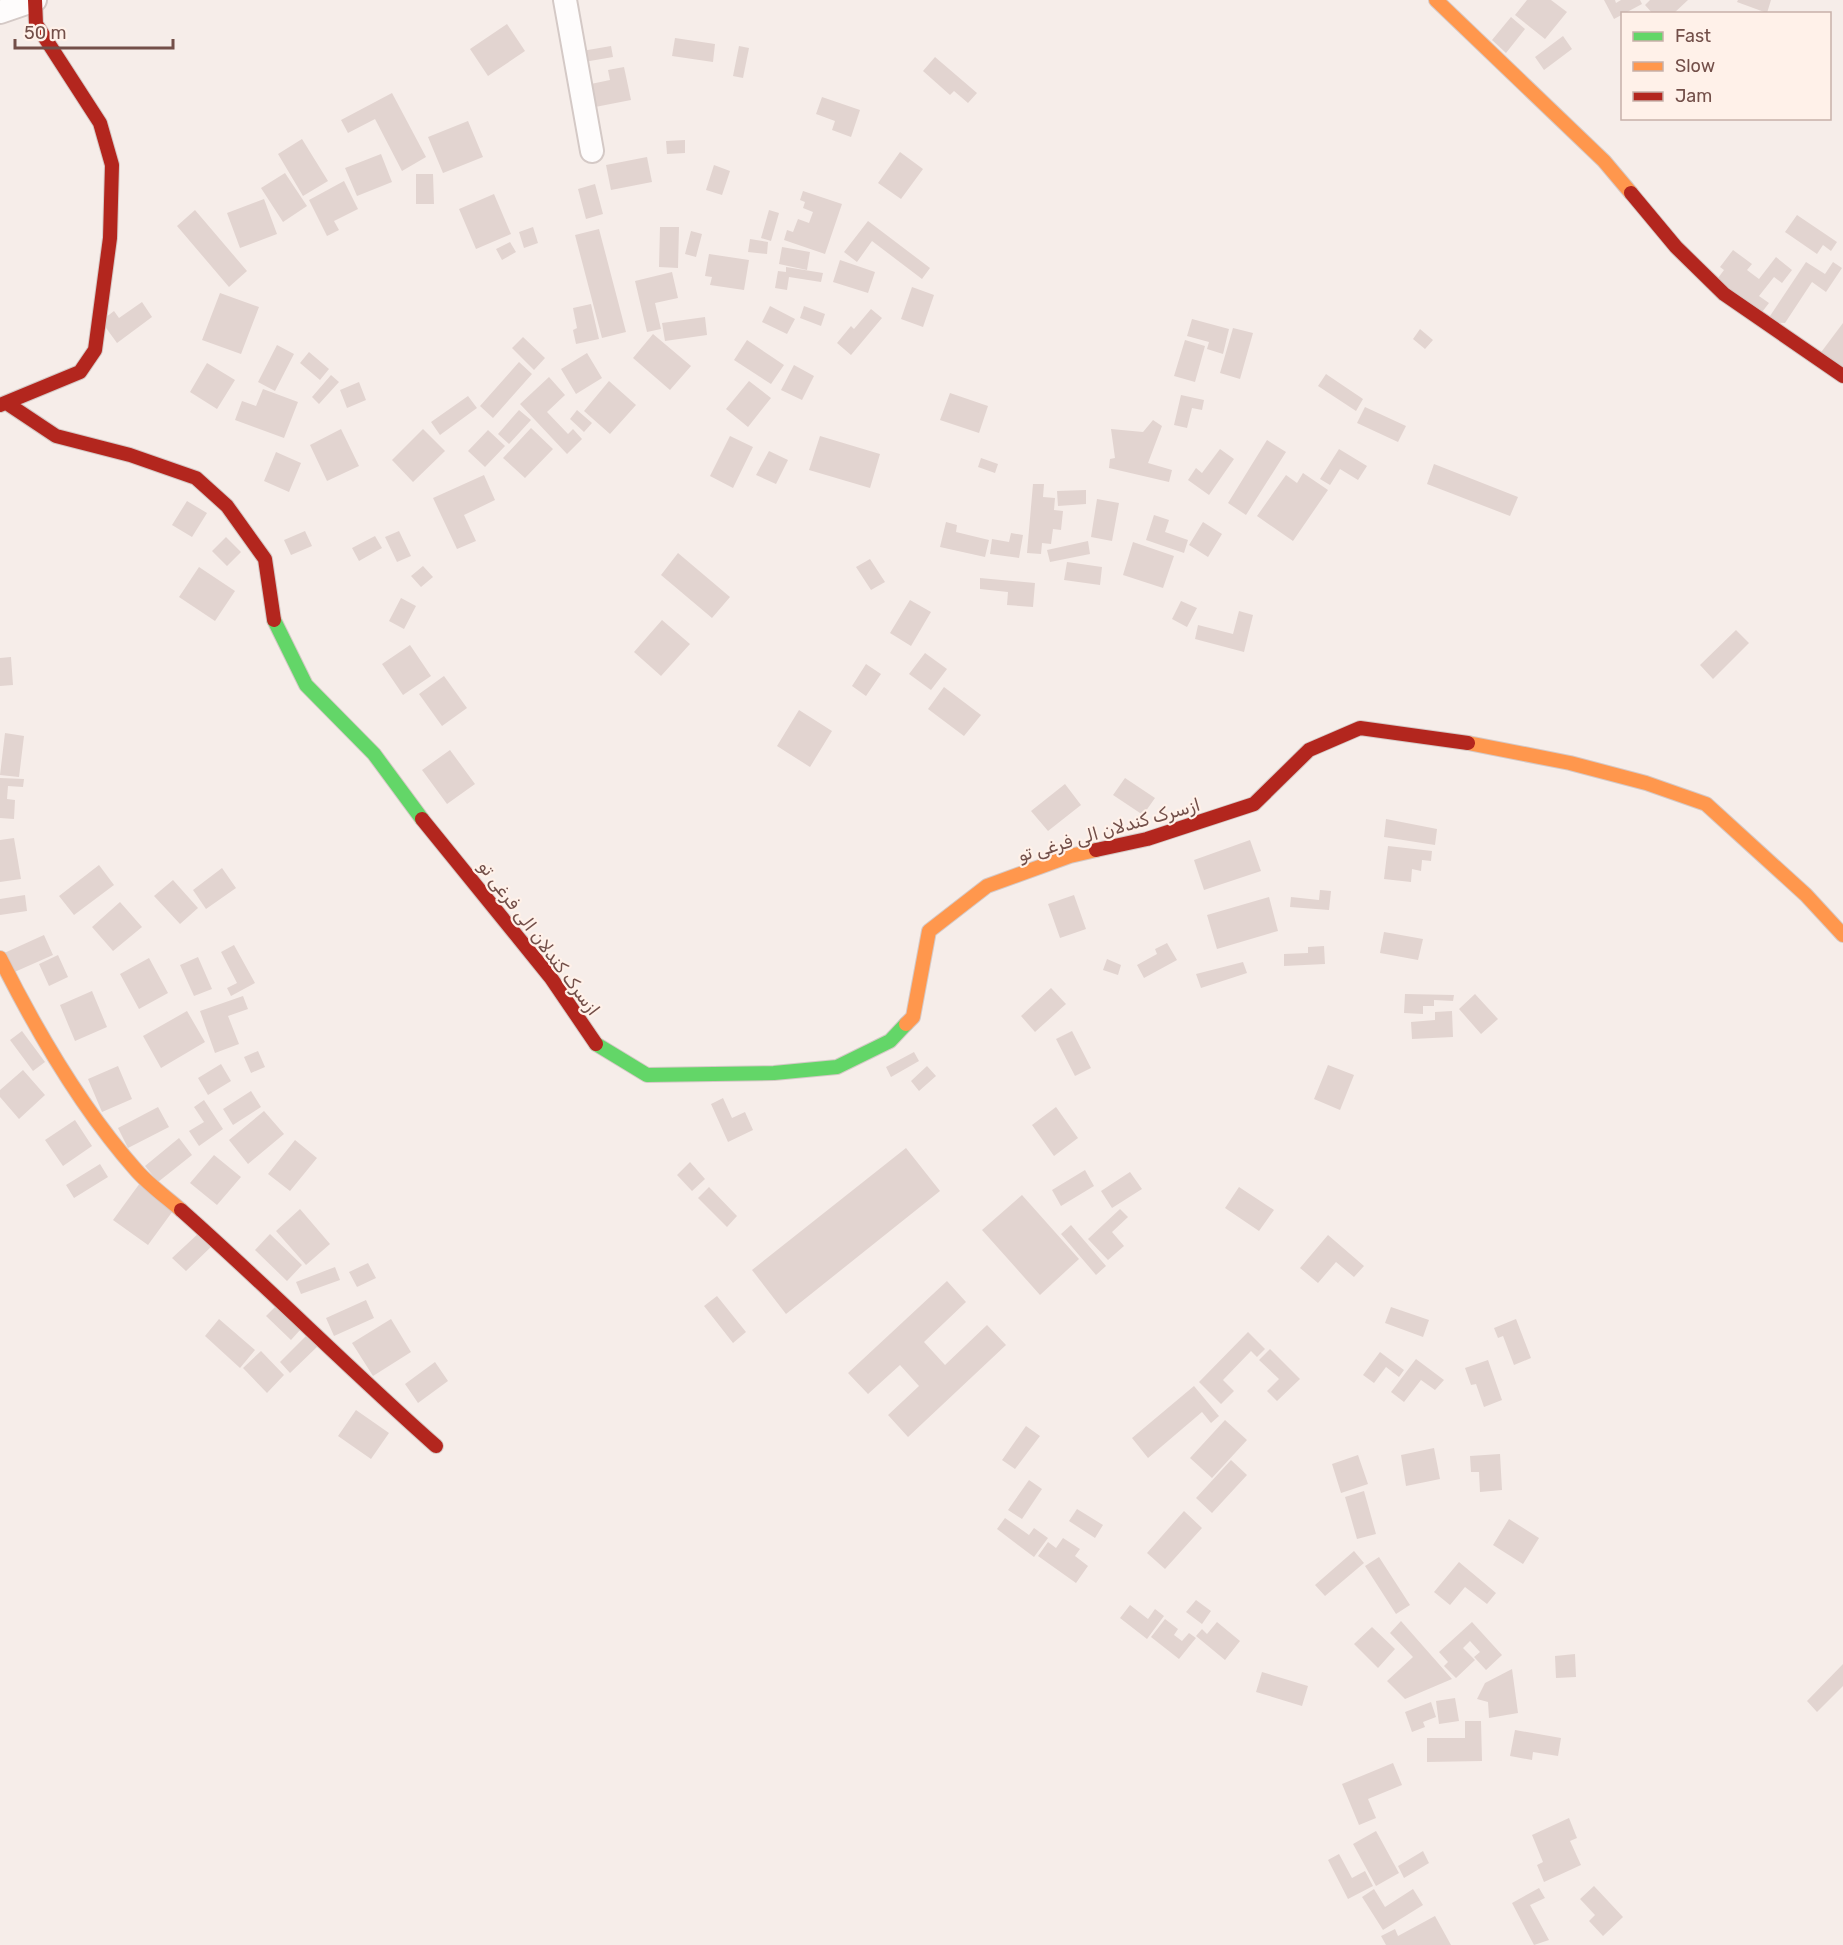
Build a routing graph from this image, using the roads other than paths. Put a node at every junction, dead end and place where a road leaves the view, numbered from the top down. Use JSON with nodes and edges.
{"nodes":[{"id":1,"x":35,"y":0,"type":"edge"},
{"id":2,"x":565,"y":0,"type":"edge"},
{"id":3,"x":1436,"y":0,"type":"edge"},
{"id":4,"x":0,"y":12,"type":"edge"},
{"id":5,"x":592,"y":151,"type":"dead end"},
{"id":6,"x":1843,"y":376,"type":"edge"},
{"id":7,"x":4,"y":405,"type":"edge"},
{"id":8,"x":1833,"y":914,"type":"edge"},
{"id":9,"x":1843,"y":935,"type":"edge"},
{"id":10,"x":0,"y":958,"type":"edge"},
{"id":11,"x":436,"y":1446,"type":"dead end"}],
"edges":[{"from":1,"to":4,"type":"street"},
{"from":1,"to":7,"type":"street"},
{"from":2,"to":5,"type":"street"},
{"from":3,"to":6,"type":"street"},
{"from":7,"to":8,"type":"street","name":"ازسرک کندلان الی فرغی تو"},
{"from":8,"to":9,"type":"street","name":"ازسرک کندلان الی فرغی تو"},
{"from":10,"to":11,"type":"street"}]}
